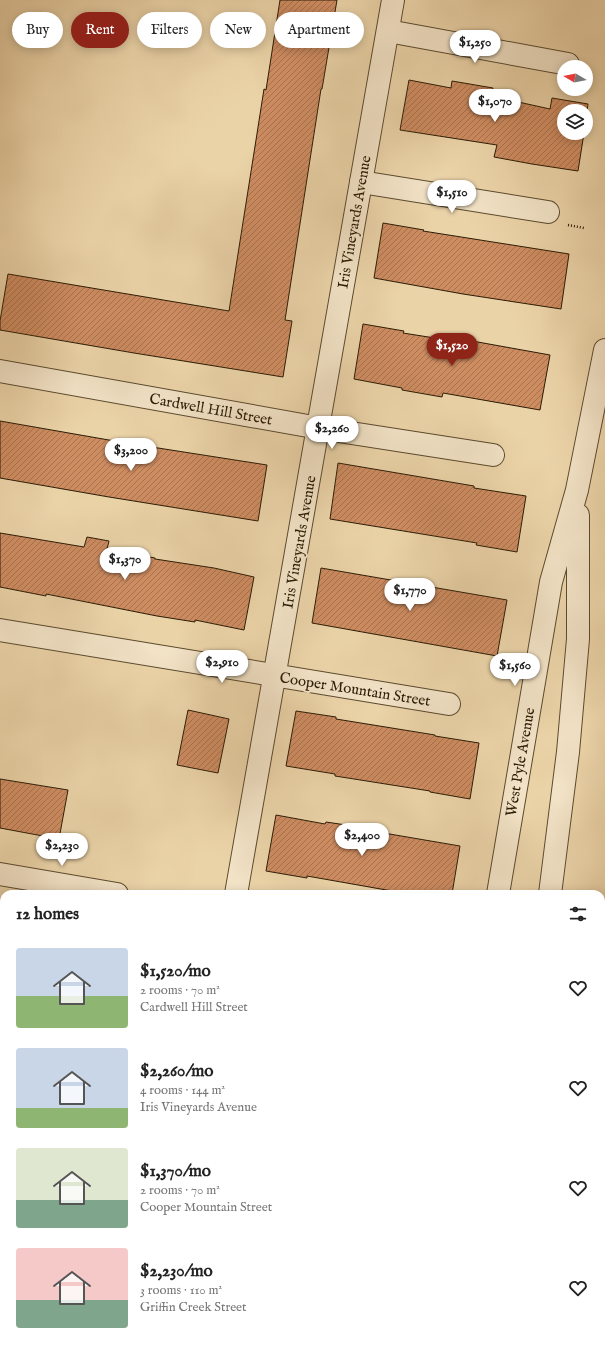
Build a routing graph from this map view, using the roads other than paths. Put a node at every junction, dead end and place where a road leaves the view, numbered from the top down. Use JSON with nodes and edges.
{"nodes":[{"id":1,"x":393,"y":0,"type":"edge"},
{"id":2,"x":388,"y":31,"type":"junction"},
{"id":3,"x":557,"y":62,"type":"edge"},
{"id":4,"x":361,"y":182,"type":"junction"},
{"id":5,"x":548,"y":212,"type":"dead end"},
{"id":6,"x":605,"y":350,"type":"edge"},
{"id":7,"x":0,"y":371,"type":"edge"},
{"id":8,"x":319,"y":428,"type":"junction"},
{"id":9,"x":493,"y":455,"type":"dead end"},
{"id":10,"x":577,"y":490,"type":"junction"},
{"id":11,"x":0,"y":630,"type":"edge"},
{"id":12,"x":275,"y":676,"type":"junction"},
{"id":13,"x":449,"y":704,"type":"dead end"},
{"id":14,"x":0,"y":874,"type":"edge"},
{"id":15,"x":94,"y":890,"type":"edge"},
{"id":16,"x":237,"y":890,"type":"edge"},
{"id":17,"x":499,"y":890,"type":"edge"},
{"id":18,"x":551,"y":890,"type":"edge"}],
"edges":[{"from":1,"to":2,"type":"street","name":"Iris Vineyards Avenue"},
{"from":2,"to":3,"type":"street"},
{"from":2,"to":4,"type":"street","name":"Iris Vineyards Avenue"},
{"from":4,"to":5,"type":"street"},
{"from":4,"to":8,"type":"street","name":"Iris Vineyards Avenue"},
{"from":6,"to":10,"type":"street","name":"West Pyle Avenue"},
{"from":7,"to":8,"type":"street","name":"Cardwell Hill Street"},
{"from":8,"to":9,"type":"street","name":"Cardwell Hill Street"},
{"from":8,"to":12,"type":"street","name":"Iris Vineyards Avenue"},
{"from":10,"to":17,"type":"street","name":"West Pyle Avenue"},
{"from":10,"to":18,"type":"street","name":"West Pyle Avenue"},
{"from":11,"to":12,"type":"street","name":"Cooper Mountain Street"},
{"from":12,"to":13,"type":"street","name":"Cooper Mountain Street"},
{"from":12,"to":16,"type":"street","name":"Iris Vineyards Avenue"},
{"from":14,"to":15,"type":"street"}]}
